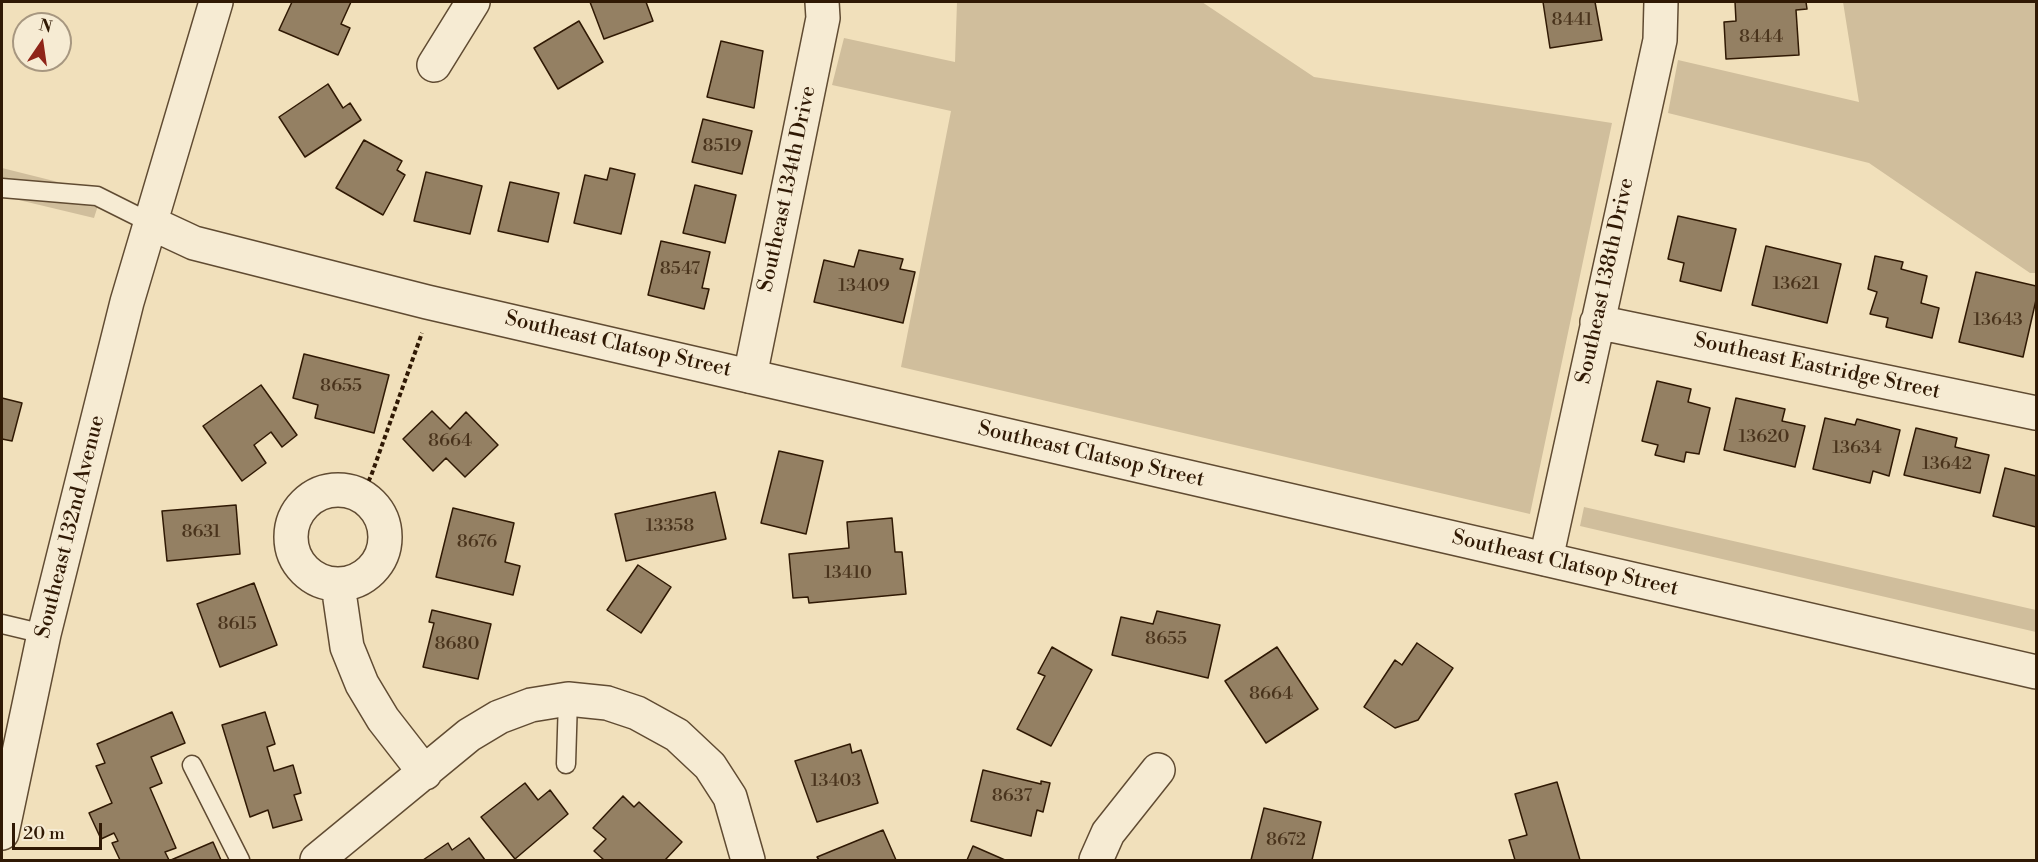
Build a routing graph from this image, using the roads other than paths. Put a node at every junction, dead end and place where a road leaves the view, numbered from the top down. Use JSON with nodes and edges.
{"nodes":[{"id":1,"x":216,"y":2,"type":"edge"},
{"id":2,"x":473,"y":2,"type":"edge"},
{"id":3,"x":822,"y":2,"type":"edge"},
{"id":4,"x":1660,"y":2,"type":"edge"},
{"id":5,"x":434,"y":64,"type":"dead end"},
{"id":6,"x":2,"y":188,"type":"edge"},
{"id":7,"x":151,"y":223,"type":"junction"},
{"id":8,"x":1597,"y":322,"type":"junction"},
{"id":9,"x":750,"y":376,"type":"junction"},
{"id":10,"x":2037,"y":413,"type":"edge"},
{"id":11,"x":1546,"y":559,"type":"junction"},
{"id":12,"x":338,"y":585,"type":"junction"},
{"id":13,"x":2,"y":624,"type":"edge"},
{"id":14,"x":44,"y":634,"type":"junction"},
{"id":15,"x":2037,"y":672,"type":"edge"},
{"id":16,"x":568,"y":699,"type":"junction"},
{"id":17,"x":566,"y":764,"type":"dead end"},
{"id":18,"x":192,"y":765,"type":"dead end"},
{"id":19,"x":1158,"y":770,"type":"dead end"},
{"id":20,"x":425,"y":773,"type":"junction"},
{"id":21,"x":7,"y":788,"type":"edge"},
{"id":22,"x":2,"y":833,"type":"edge"},
{"id":23,"x":322,"y":859,"type":"edge"},
{"id":24,"x":240,"y":861,"type":"edge"},
{"id":25,"x":748,"y":861,"type":"edge"},
{"id":26,"x":1096,"y":861,"type":"edge"}],
"edges":[{"from":1,"to":7,"type":"street","name":"Southeast 132nd Avenue"},
{"from":2,"to":5,"type":"street"},
{"from":3,"to":9,"type":"street","name":"Southeast 134th Drive"},
{"from":4,"to":8,"type":"street","name":"Southeast 138th Drive"},
{"from":6,"to":7,"type":"lane"},
{"from":7,"to":9,"type":"street","name":"Southeast Clatsop Street"},
{"from":7,"to":14,"type":"street","name":"Southeast 132nd Avenue"},
{"from":8,"to":10,"type":"street","name":"Southeast Eastridge Street"},
{"from":8,"to":11,"type":"street","name":"Southeast 138th Drive"},
{"from":9,"to":11,"type":"street","name":"Southeast Clatsop Street"},
{"from":11,"to":15,"type":"street","name":"Southeast Clatsop Street"},
{"from":12,"to":12,"type":"street"},
{"from":12,"to":20,"type":"street"},
{"from":13,"to":14,"type":"lane"},
{"from":14,"to":21,"type":"street","name":"Southeast 132nd Avenue"},
{"from":16,"to":17,"type":"lane"},
{"from":16,"to":20,"type":"street"},
{"from":16,"to":25,"type":"street"},
{"from":18,"to":24,"type":"lane"},
{"from":19,"to":26,"type":"street"},
{"from":20,"to":23,"type":"street"},
{"from":21,"to":22,"type":"street","name":"Southeast 132nd Avenue"}]}
